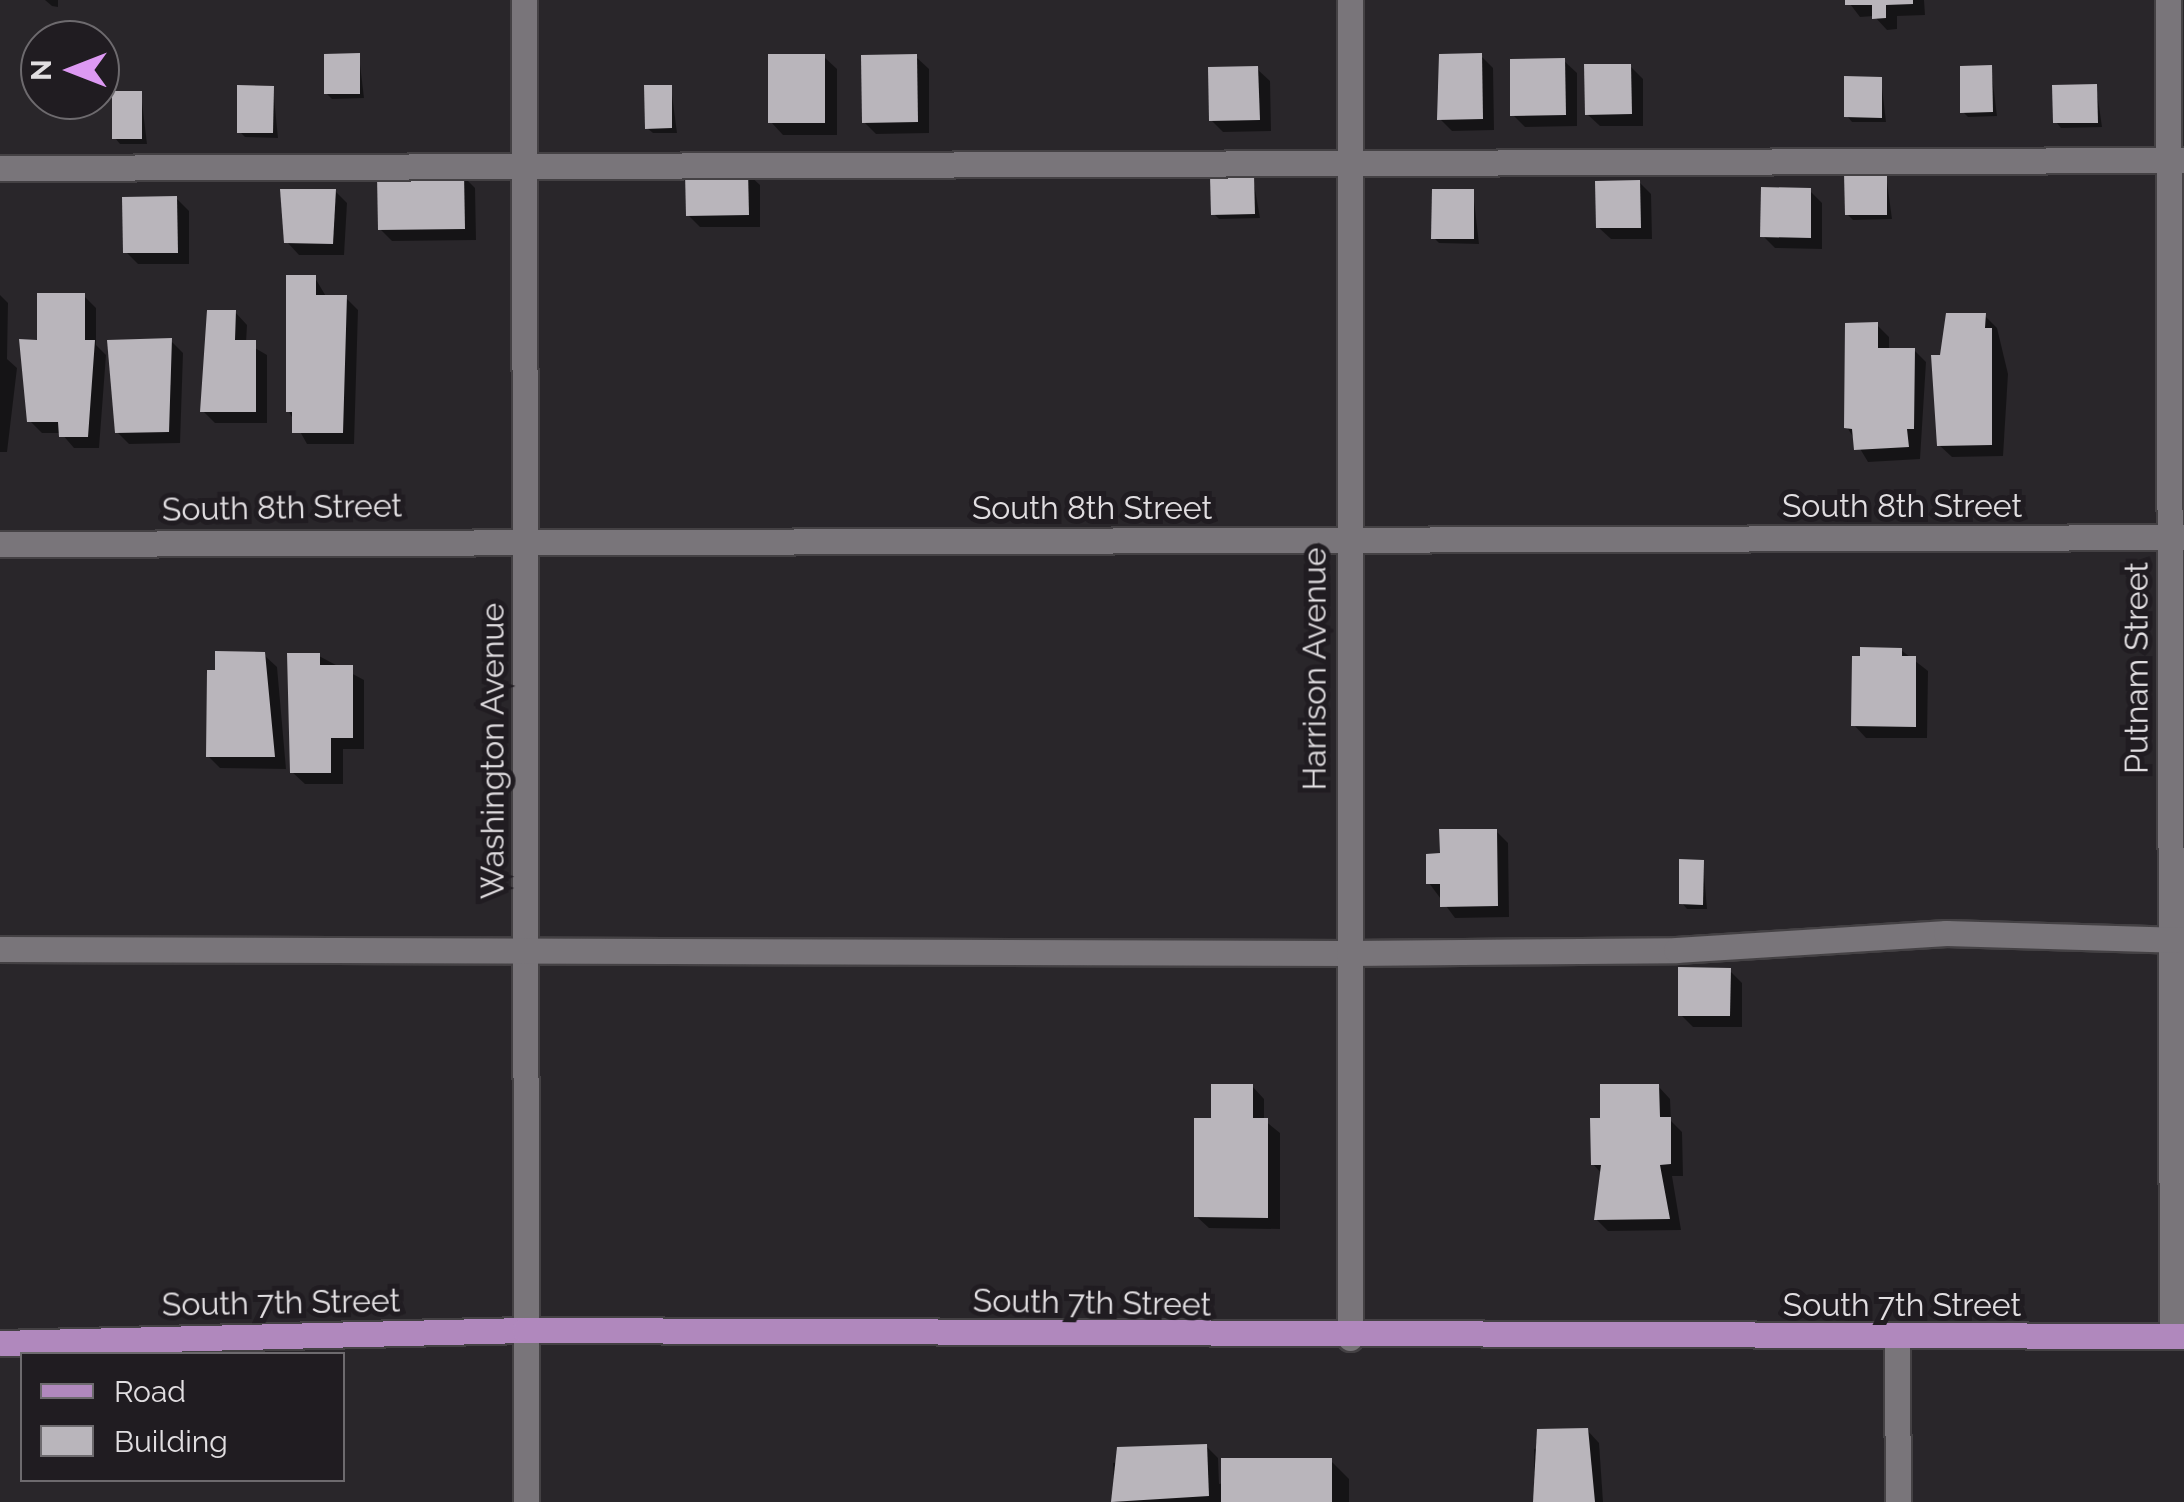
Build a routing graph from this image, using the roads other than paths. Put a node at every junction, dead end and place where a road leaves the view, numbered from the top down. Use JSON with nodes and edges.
{"nodes":[{"id":1,"x":524,"y":0,"type":"edge"},
{"id":2,"x":1350,"y":0,"type":"edge"},
{"id":3,"x":2168,"y":0,"type":"edge"},
{"id":4,"x":2176,"y":160,"type":"edge"},
{"id":5,"x":1348,"y":164,"type":"junction"},
{"id":6,"x":525,"y":167,"type":"junction"},
{"id":7,"x":0,"y":168,"type":"edge"},
{"id":8,"x":2177,"y":537,"type":"edge"},
{"id":9,"x":526,"y":538,"type":"junction"},
{"id":10,"x":1347,"y":542,"type":"junction"},
{"id":11,"x":0,"y":544,"type":"edge"},
{"id":12,"x":2178,"y":940,"type":"edge"},
{"id":13,"x":526,"y":947,"type":"junction"},
{"id":14,"x":0,"y":949,"type":"edge"},
{"id":15,"x":1348,"y":953,"type":"junction"},
{"id":16,"x":525,"y":1330,"type":"junction"},
{"id":17,"x":2178,"y":1336,"type":"edge"},
{"id":18,"x":1350,"y":1338,"type":"junction"},
{"id":19,"x":1897,"y":1338,"type":"junction"},
{"id":20,"x":0,"y":1343,"type":"edge"},
{"id":21,"x":526,"y":1502,"type":"edge"},
{"id":22,"x":1898,"y":1502,"type":"edge"}],
"edges":[{"from":1,"to":6,"type":"street","name":"Washington Avenue"},
{"from":2,"to":5,"type":"street","name":"Harrison Avenue"},
{"from":3,"to":4,"type":"street","name":"Putnam Street"},
{"from":4,"to":5,"type":"street"},
{"from":4,"to":8,"type":"street","name":"Putnam Street"},
{"from":5,"to":6,"type":"street"},
{"from":5,"to":10,"type":"street","name":"Harrison Avenue"},
{"from":6,"to":7,"type":"street"},
{"from":6,"to":9,"type":"street","name":"Washington Avenue"},
{"from":8,"to":10,"type":"street","name":"South 8th Street"},
{"from":8,"to":12,"type":"street","name":"Putnam Street"},
{"from":9,"to":10,"type":"street","name":"South 8th Street"},
{"from":9,"to":11,"type":"street","name":"South 8th Street"},
{"from":9,"to":13,"type":"street","name":"Washington Avenue"},
{"from":10,"to":15,"type":"street","name":"Harrison Avenue"},
{"from":12,"to":15,"type":"street"},
{"from":12,"to":17,"type":"street","name":"Putnam Street"},
{"from":13,"to":14,"type":"street"},
{"from":13,"to":15,"type":"street"},
{"from":13,"to":16,"type":"street","name":"Washington Avenue"},
{"from":15,"to":18,"type":"street","name":"Harrison Avenue"},
{"from":16,"to":18,"type":"main road","name":"South 7th Street"},
{"from":16,"to":20,"type":"main road","name":"South 7th Street"},
{"from":16,"to":21,"type":"street","name":"Washington Avenue"},
{"from":17,"to":19,"type":"main road","name":"South 7th Street"},
{"from":18,"to":19,"type":"main road","name":"South 7th Street"},
{"from":19,"to":22,"type":"street"}]}
